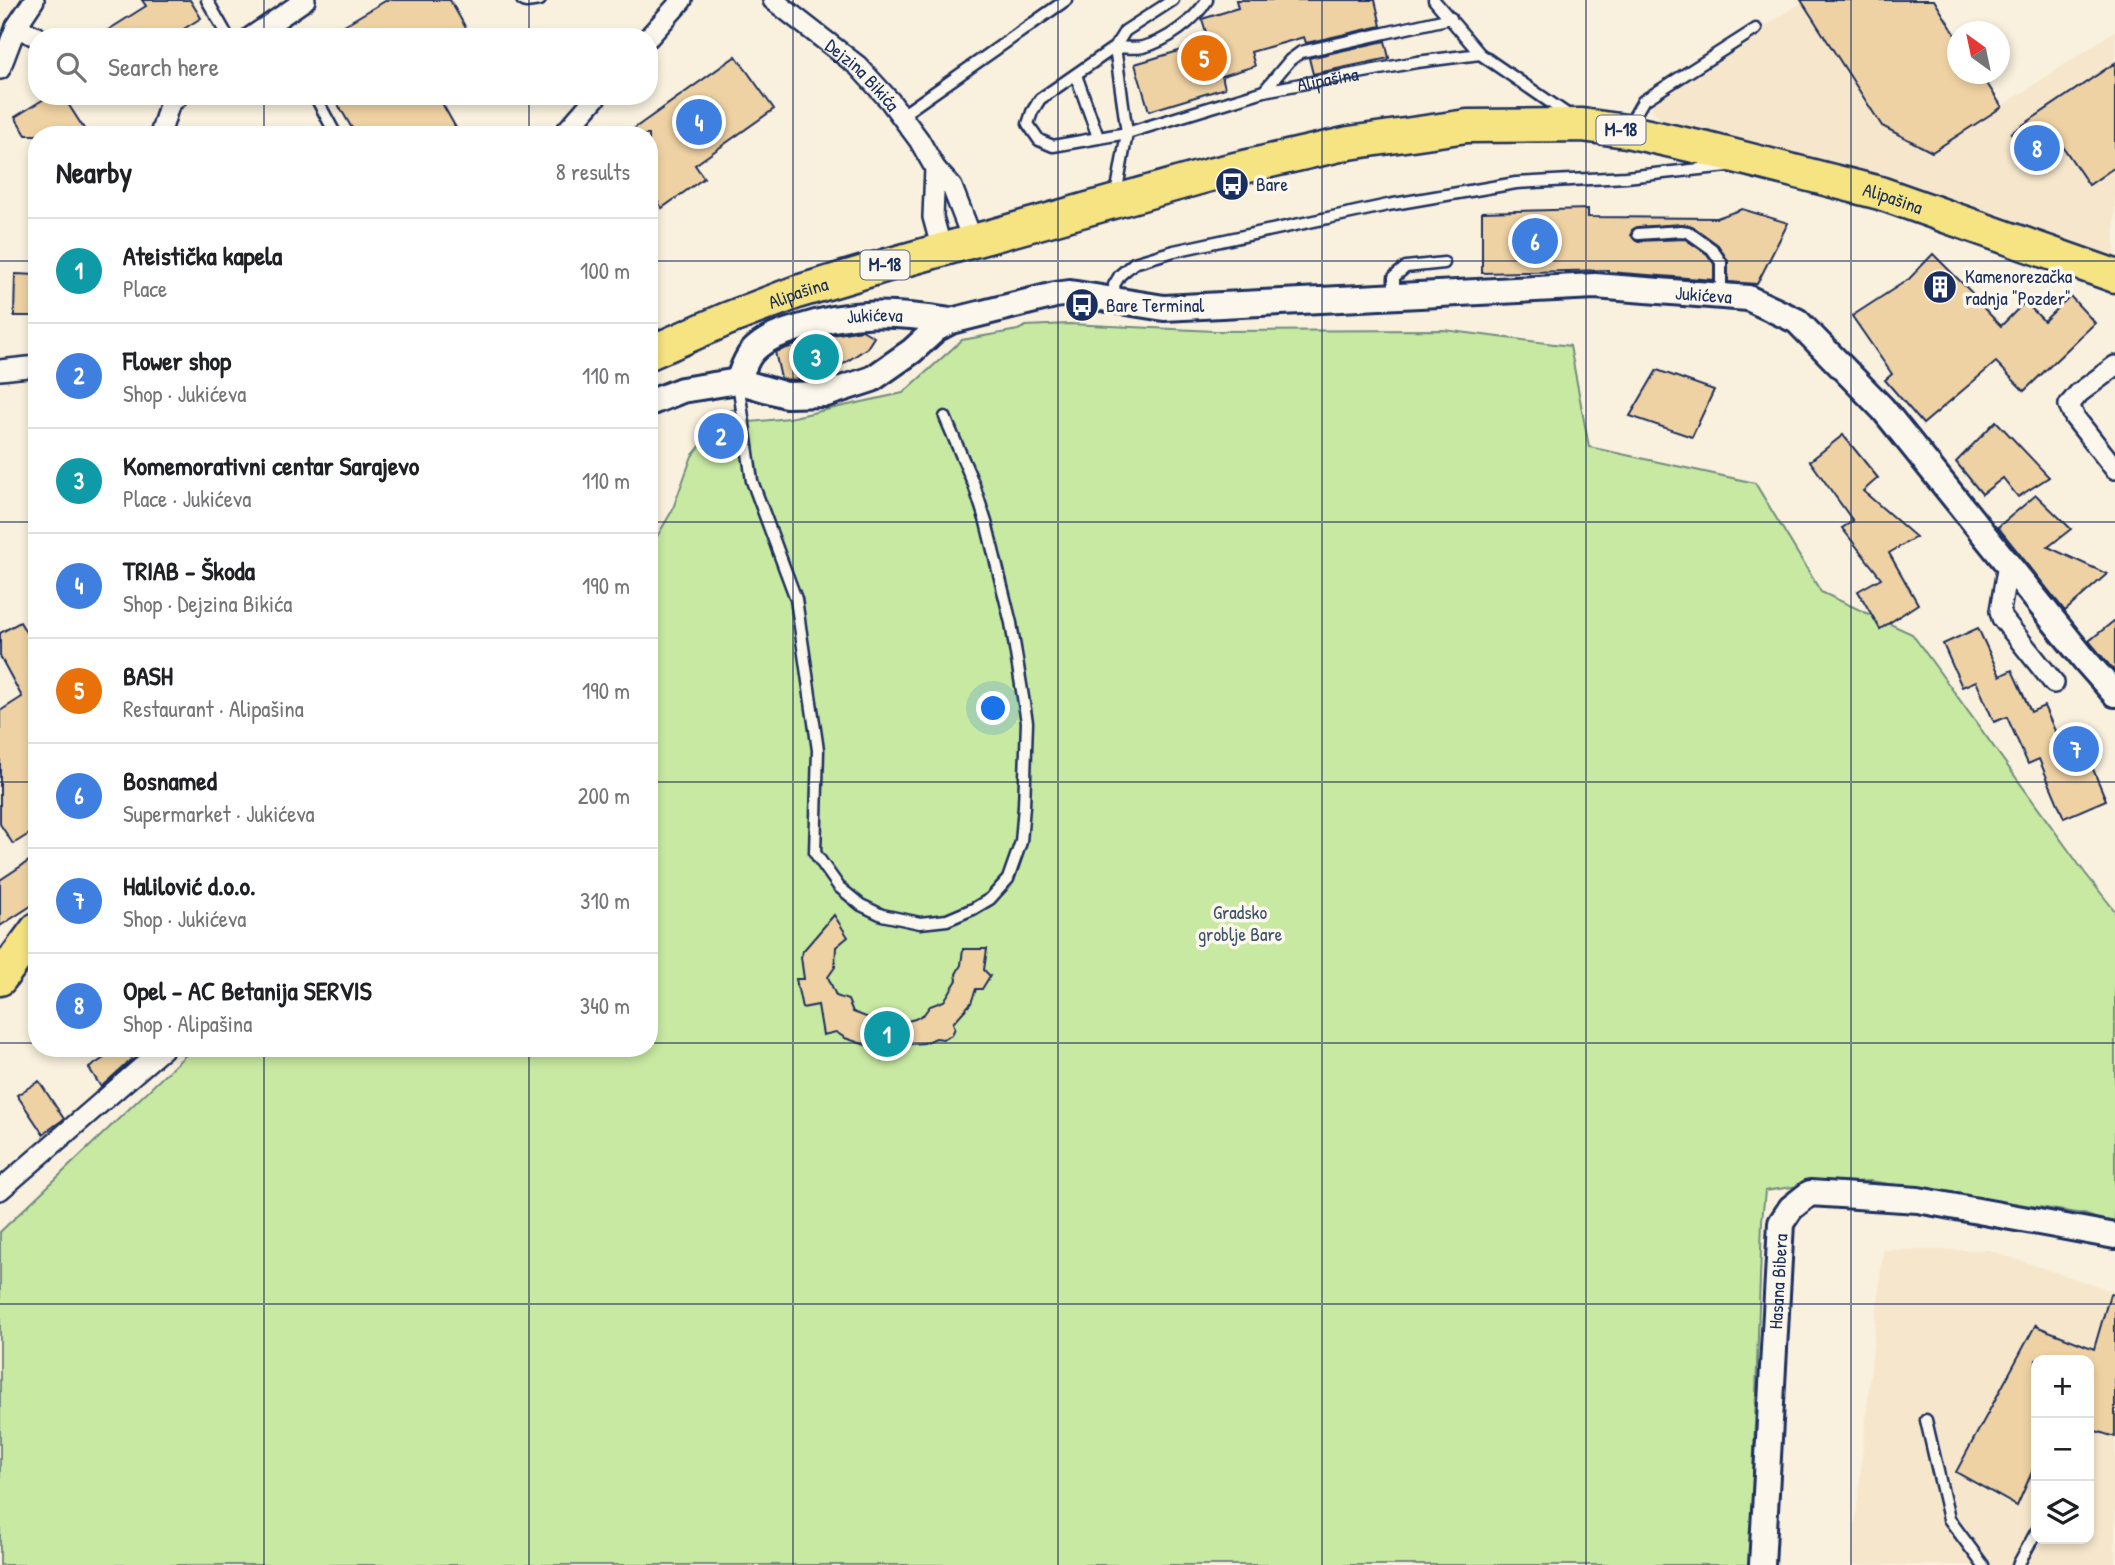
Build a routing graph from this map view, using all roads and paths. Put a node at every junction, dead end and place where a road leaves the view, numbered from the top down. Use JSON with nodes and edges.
{"nodes":[{"id":1,"x":34,"y":0,"type":"edge"},
{"id":2,"x":207,"y":0,"type":"edge"},
{"id":3,"x":305,"y":0,"type":"edge"},
{"id":4,"x":522,"y":0,"type":"edge"},
{"id":5,"x":540,"y":0,"type":"edge"},
{"id":6,"x":682,"y":0,"type":"edge"},
{"id":7,"x":772,"y":0,"type":"edge"},
{"id":8,"x":1066,"y":0,"type":"edge"},
{"id":9,"x":1173,"y":0,"type":"edge"},
{"id":10,"x":1207,"y":0,"type":"edge"},
{"id":11,"x":1434,"y":0,"type":"edge"},
{"id":12,"x":1451,"y":18,"type":"junction"},
{"id":13,"x":16,"y":27,"type":"junction"},
{"id":14,"x":223,"y":28,"type":"edge"},
{"id":15,"x":278,"y":28,"type":"edge"},
{"id":16,"x":657,"y":28,"type":"edge"},
{"id":17,"x":1756,"y":29,"type":"dead end"},
{"id":18,"x":28,"y":33,"type":"edge"},
{"id":19,"x":1115,"y":47,"type":"junction"},
{"id":20,"x":1480,"y":54,"type":"junction"},
{"id":21,"x":0,"y":69,"type":"edge"},
{"id":22,"x":1076,"y":75,"type":"junction"},
{"id":23,"x":1264,"y":91,"type":"junction"},
{"id":24,"x":166,"y":105,"type":"edge"},
{"id":25,"x":320,"y":105,"type":"edge"},
{"id":26,"x":589,"y":105,"type":"edge"},
{"id":27,"x":902,"y":115,"type":"junction"},
{"id":28,"x":1582,"y":125,"type":"junction"},
{"id":29,"x":162,"y":126,"type":"edge"},
{"id":30,"x":332,"y":126,"type":"edge"},
{"id":31,"x":571,"y":126,"type":"edge"},
{"id":32,"x":1626,"y":131,"type":"junction"},
{"id":33,"x":1127,"y":133,"type":"junction"},
{"id":34,"x":1098,"y":137,"type":"junction"},
{"id":35,"x":1759,"y":163,"type":"junction"},
{"id":36,"x":935,"y":168,"type":"junction"},
{"id":37,"x":1115,"y":202,"type":"junction"},
{"id":38,"x":1638,"y":234,"type":"dead end"},
{"id":39,"x":973,"y":241,"type":"junction"},
{"id":40,"x":942,"y":250,"type":"junction"},
{"id":41,"x":1444,"y":263,"type":"dead end"},
{"id":42,"x":2115,"y":276,"type":"edge"},
{"id":43,"x":1721,"y":296,"type":"junction"},
{"id":44,"x":1394,"y":297,"type":"junction"},
{"id":45,"x":1116,"y":299,"type":"junction"},
{"id":46,"x":951,"y":321,"type":"junction"},
{"id":47,"x":658,"y":349,"type":"edge"},
{"id":48,"x":2115,"y":366,"type":"edge"},
{"id":49,"x":28,"y":367,"type":"edge"},
{"id":50,"x":0,"y":370,"type":"edge"},
{"id":51,"x":738,"y":381,"type":"junction"},
{"id":52,"x":658,"y":399,"type":"edge"},
{"id":53,"x":945,"y":417,"type":"dead end"},
{"id":54,"x":2115,"y":470,"type":"edge"},
{"id":55,"x":2008,"y":564,"type":"junction"},
{"id":56,"x":2054,"y":683,"type":"dead end"},
{"id":57,"x":2115,"y":694,"type":"edge"},
{"id":58,"x":28,"y":941,"type":"edge"},
{"id":59,"x":0,"y":979,"type":"edge"},
{"id":60,"x":154,"y":1057,"type":"edge"},
{"id":61,"x":0,"y":1190,"type":"edge"},
{"id":62,"x":2115,"y":1236,"type":"edge"},
{"id":63,"x":1926,"y":1420,"type":"dead end"},
{"id":64,"x":2031,"y":1541,"type":"edge"},
{"id":65,"x":1762,"y":1565,"type":"edge"},
{"id":66,"x":1983,"y":1565,"type":"edge"},
{"id":67,"x":2018,"y":1565,"type":"edge"}],
"edges":[{"from":1,"to":13,"type":"street"},
{"from":2,"to":14,"type":"lane"},
{"from":3,"to":15,"type":"street"},
{"from":4,"to":5,"type":"lane"},
{"from":6,"to":16,"type":"street"},
{"from":7,"to":27,"type":"street","name":"Dejzina Bikića"},
{"from":8,"to":27,"type":"lane"},
{"from":9,"to":19,"type":"lane"},
{"from":10,"to":19,"type":"lane"},
{"from":11,"to":12,"type":"lane"},
{"from":12,"to":20,"type":"lane"},
{"from":12,"to":23,"type":"lane"},
{"from":13,"to":18,"type":"street"},
{"from":13,"to":21,"type":"street"},
{"from":17,"to":32,"type":"lane"},
{"from":19,"to":22,"type":"lane"},
{"from":19,"to":33,"type":"lane"},
{"from":20,"to":23,"type":"lane","name":"Alipašina"},
{"from":20,"to":28,"type":"lane","name":"Alipašina"},
{"from":22,"to":34,"type":"lane"},
{"from":22,"to":34,"type":"lane","name":"Alipašina"},
{"from":23,"to":33,"type":"lane","name":"Alipašina"},
{"from":24,"to":29,"type":"street"},
{"from":25,"to":30,"type":"lane"},
{"from":26,"to":31,"type":"street"},
{"from":27,"to":36,"type":"street","name":"Dejzina Bikića"},
{"from":28,"to":32,"type":"main road","name":"Alipašina","number":"M-18"},
{"from":28,"to":37,"type":"main road","name":"Alipašina","number":"M-18"},
{"from":32,"to":35,"type":"main road","name":"Alipašina","number":"M-18"},
{"from":33,"to":34,"type":"lane","name":"Alipašina"},
{"from":33,"to":37,"type":"lane"},
{"from":35,"to":42,"type":"main road","name":"Alipašina","number":"M-18"},
{"from":35,"to":45,"type":"lane"},
{"from":36,"to":39,"type":"street","name":"Dejzina Bikića"},
{"from":36,"to":40,"type":"street"},
{"from":37,"to":39,"type":"main road","name":"Alipašina","number":"M-18"},
{"from":38,"to":43,"type":"lane"},
{"from":39,"to":40,"type":"main road","name":"Alipašina","number":"M-18"},
{"from":40,"to":47,"type":"main road","name":"Alipašina","number":"M-18"},
{"from":41,"to":44,"type":"lane"},
{"from":43,"to":44,"type":"street","name":"Jukićeva"},
{"from":43,"to":55,"type":"street","name":"Jukićeva"},
{"from":44,"to":45,"type":"street","name":"Jukićeva"},
{"from":45,"to":46,"type":"street","name":"Jukićeva"},
{"from":46,"to":51,"type":"street","name":"Jukićeva"},
{"from":46,"to":51,"type":"street","name":"Jukićeva"},
{"from":48,"to":54,"type":"street"},
{"from":49,"to":50,"type":"street"},
{"from":51,"to":52,"type":"street","name":"Jukićeva"},
{"from":51,"to":53,"type":"lane"},
{"from":55,"to":56,"type":"street"},
{"from":55,"to":57,"type":"street","name":"Jukićeva"},
{"from":58,"to":59,"type":"main road"},
{"from":60,"to":61,"type":"street"},
{"from":62,"to":65,"type":"street","name":"Hasana Bibera"},
{"from":63,"to":66,"type":"lane"},
{"from":64,"to":67,"type":"lane"}]}
